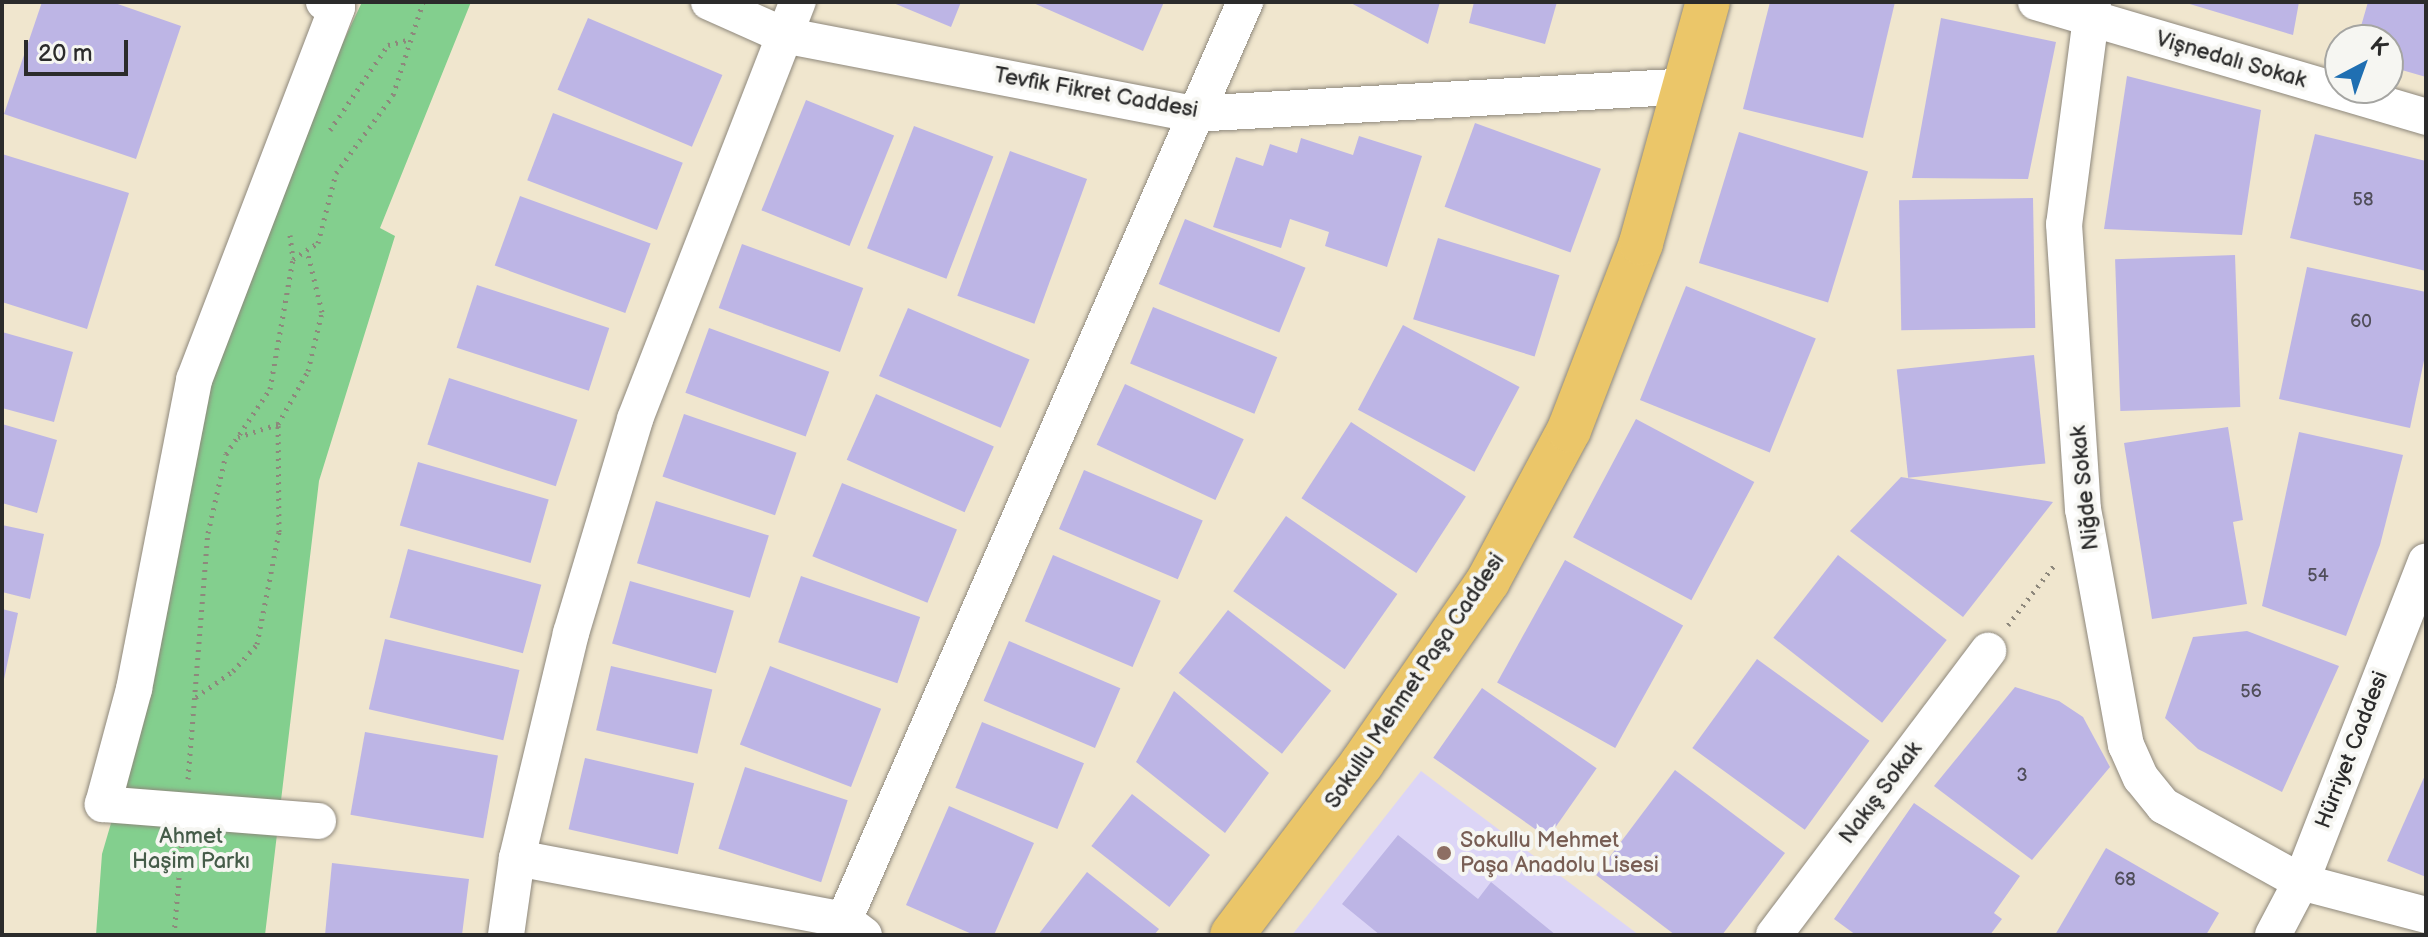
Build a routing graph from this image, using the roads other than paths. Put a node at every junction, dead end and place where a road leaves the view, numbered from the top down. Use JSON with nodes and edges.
{"nodes":[{"id":1,"x":324,"y":2,"type":"edge"},
{"id":2,"x":709,"y":2,"type":"edge"},
{"id":3,"x":798,"y":2,"type":"edge"},
{"id":4,"x":1245,"y":2,"type":"edge"},
{"id":5,"x":1708,"y":2,"type":"edge"},
{"id":6,"x":2036,"y":2,"type":"edge"},
{"id":7,"x":2091,"y":10,"type":"edge"},
{"id":8,"x":783,"y":35,"type":"junction"},
{"id":9,"x":1686,"y":86,"type":"junction"},
{"id":10,"x":1192,"y":114,"type":"junction"},
{"id":11,"x":2426,"y":117,"type":"edge"},
{"id":12,"x":2426,"y":561,"type":"edge"},
{"id":13,"x":1988,"y":651,"type":"road end"},
{"id":14,"x":318,"y":821,"type":"dead end"},
{"id":15,"x":517,"y":858,"type":"junction"},
{"id":16,"x":2301,"y":882,"type":"junction"},
{"id":17,"x":2426,"y":915,"type":"edge"},
{"id":18,"x":854,"y":928,"type":"edge"},
{"id":19,"x":506,"y":935,"type":"edge"},
{"id":20,"x":1232,"y":935,"type":"edge"},
{"id":21,"x":1774,"y":935,"type":"edge"},
{"id":22,"x":2273,"y":935,"type":"edge"}],
"edges":[{"from":1,"to":14,"type":"street"},
{"from":2,"to":8,"type":"street","name":"Tevfik Fikret Caddesi"},
{"from":3,"to":8,"type":"street"},
{"from":4,"to":10,"type":"street"},
{"from":5,"to":9,"type":"main road","name":"Sokullu Mehmet Paşa Caddesi"},
{"from":6,"to":7,"type":"street","name":"Vişnedalı Sokak"},
{"from":7,"to":11,"type":"street","name":"Vişnedalı Sokak"},
{"from":7,"to":16,"type":"street","name":"Niğde Sokak"},
{"from":8,"to":10,"type":"street","name":"Tevfik Fikret Caddesi"},
{"from":8,"to":15,"type":"street"},
{"from":9,"to":10,"type":"street","name":"Tevfik Fikret Caddesi"},
{"from":9,"to":20,"type":"main road","name":"Sokullu Mehmet Paşa Caddesi"},
{"from":10,"to":18,"type":"street"},
{"from":12,"to":16,"type":"street","name":"Hürriyet Caddesi"},
{"from":13,"to":21,"type":"street","name":"Nakış Sokak"},
{"from":15,"to":18,"type":"street"},
{"from":15,"to":19,"type":"street"},
{"from":16,"to":17,"type":"street","name":"Niğde Sokak"},
{"from":16,"to":22,"type":"street","name":"Hürriyet Caddesi"}]}
